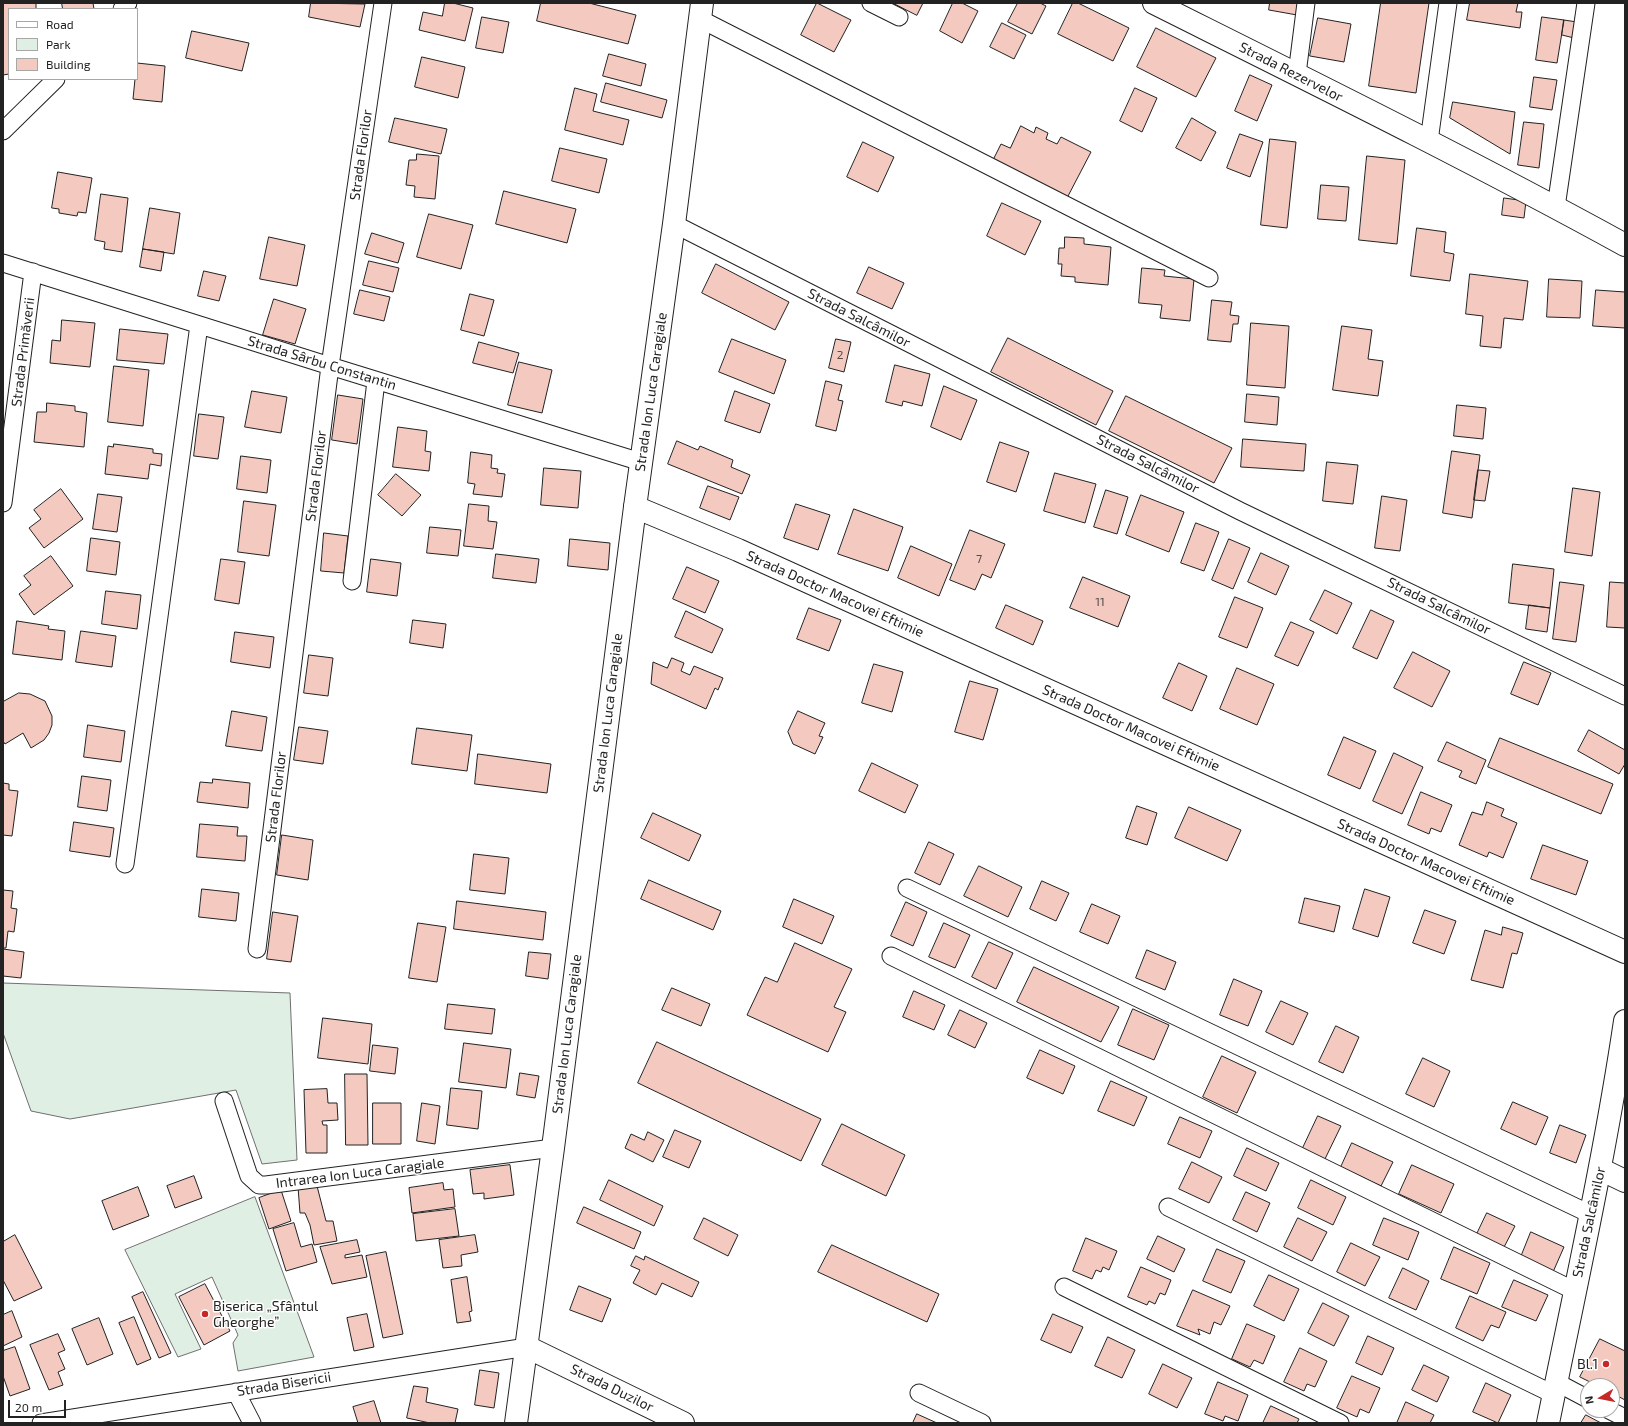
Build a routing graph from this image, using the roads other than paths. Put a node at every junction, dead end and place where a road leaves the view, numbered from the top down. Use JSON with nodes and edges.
{"nodes":[{"id":1,"x":383,"y":3,"type":"edge"},
{"id":2,"x":871,"y":3,"type":"edge"},
{"id":3,"x":1306,"y":3,"type":"edge"},
{"id":4,"x":1448,"y":3,"type":"edge"},
{"id":5,"x":1586,"y":3,"type":"edge"},
{"id":6,"x":1164,"y":5,"type":"edge"},
{"id":7,"x":701,"y":11,"type":"edge"},
{"id":8,"x":899,"y":17,"type":"dead end"},
{"id":9,"x":1297,"y":74,"type":"junction"},
{"id":10,"x":55,"y":80,"type":"edge"},
{"id":11,"x":3,"y":131,"type":"edge"},
{"id":12,"x":1428,"y":141,"type":"junction"},
{"id":13,"x":1556,"y":207,"type":"junction"},
{"id":14,"x":674,"y":224,"type":"junction"},
{"id":15,"x":1625,"y":245,"type":"edge"},
{"id":16,"x":3,"y":263,"type":"edge"},
{"id":17,"x":33,"y":272,"type":"junction"},
{"id":18,"x":1209,"y":278,"type":"dead end"},
{"id":19,"x":199,"y":325,"type":"junction"},
{"id":20,"x":330,"y":366,"type":"junction"},
{"id":21,"x":376,"y":380,"type":"junction"},
{"id":22,"x":641,"y":462,"type":"junction"},
{"id":23,"x":3,"y":503,"type":"edge"},
{"id":24,"x":635,"y":507,"type":"junction"},
{"id":25,"x":352,"y":581,"type":"dead end"},
{"id":26,"x":1625,"y":696,"type":"edge"},
{"id":27,"x":125,"y":864,"type":"dead end"},
{"id":28,"x":907,"y":888,"type":"dead end"},
{"id":29,"x":257,"y":949,"type":"dead end"},
{"id":30,"x":1625,"y":952,"type":"edge"},
{"id":31,"x":890,"y":956,"type":"dead end"},
{"id":32,"x":1625,"y":1021,"type":"edge"},
{"id":33,"x":224,"y":1102,"type":"dead end"},
{"id":34,"x":553,"y":1148,"type":"junction"},
{"id":35,"x":1600,"y":1169,"type":"junction"},
{"id":36,"x":1625,"y":1181,"type":"edge"},
{"id":37,"x":1168,"y":1207,"type":"dead end"},
{"id":38,"x":1590,"y":1214,"type":"junction"},
{"id":39,"x":1064,"y":1287,"type":"dead end"},
{"id":40,"x":1575,"y":1291,"type":"junction"},
{"id":41,"x":534,"y":1351,"type":"junction"},
{"id":42,"x":1555,"y":1388,"type":"junction"},
{"id":43,"x":236,"y":1392,"type":"junction"},
{"id":44,"x":919,"y":1393,"type":"dead end"},
{"id":45,"x":1580,"y":1396,"type":"edge"},
{"id":46,"x":112,"y":1418,"type":"edge"},
{"id":47,"x":41,"y":1423,"type":"edge"},
{"id":48,"x":252,"y":1423,"type":"edge"},
{"id":49,"x":516,"y":1423,"type":"edge"},
{"id":50,"x":683,"y":1423,"type":"edge"},
{"id":51,"x":982,"y":1423,"type":"edge"},
{"id":52,"x":1340,"y":1423,"type":"edge"},
{"id":53,"x":1548,"y":1423,"type":"edge"}],
"edges":[{"from":1,"to":20,"type":"street","name":"Strada Florilor"},
{"from":2,"to":8,"type":"street"},
{"from":3,"to":9,"type":"street"},
{"from":4,"to":12,"type":"street"},
{"from":5,"to":13,"type":"street"},
{"from":6,"to":9,"type":"street","name":"Strada Rezervelor"},
{"from":7,"to":14,"type":"street","name":"Strada Ion Luca Caragiale"},
{"from":7,"to":18,"type":"street"},
{"from":9,"to":12,"type":"street","name":"Strada Rezervelor"},
{"from":10,"to":11,"type":"street"},
{"from":12,"to":13,"type":"street","name":"Strada Rezervelor"},
{"from":13,"to":15,"type":"street","name":"Strada Rezervelor"},
{"from":14,"to":22,"type":"street","name":"Strada Ion Luca Caragiale"},
{"from":14,"to":26,"type":"street","name":"Strada Salcâmilor"},
{"from":16,"to":17,"type":"street","name":"Strada Sârbu Constantin"},
{"from":17,"to":19,"type":"street","name":"Strada Sârbu Constantin"},
{"from":17,"to":23,"type":"street","name":"Strada Primăverii"},
{"from":19,"to":20,"type":"street","name":"Strada Sârbu Constantin"},
{"from":19,"to":27,"type":"street"},
{"from":20,"to":21,"type":"street","name":"Strada Sârbu Constantin"},
{"from":20,"to":29,"type":"street","name":"Strada Florilor"},
{"from":21,"to":22,"type":"street","name":"Strada Sârbu Constantin"},
{"from":21,"to":25,"type":"street"},
{"from":22,"to":24,"type":"street","name":"Strada Ion Luca Caragiale"},
{"from":24,"to":30,"type":"street","name":"Strada Doctor Macovei Eftimie"},
{"from":24,"to":34,"type":"street","name":"Strada Ion Luca Caragiale"},
{"from":28,"to":38,"type":"street"},
{"from":31,"to":40,"type":"street"},
{"from":32,"to":35,"type":"street","name":"Strada Salcâmilor"},
{"from":33,"to":34,"type":"street","name":"Intrarea Ion Luca Caragiale"},
{"from":34,"to":41,"type":"street","name":"Strada Ion Luca Caragiale"},
{"from":35,"to":36,"type":"street"},
{"from":35,"to":38,"type":"street","name":"Strada Salcâmilor"},
{"from":37,"to":42,"type":"street"},
{"from":38,"to":40,"type":"street","name":"Strada Salcâmilor"},
{"from":39,"to":52,"type":"street"},
{"from":40,"to":42,"type":"street","name":"Strada Salcâmilor"},
{"from":41,"to":43,"type":"street","name":"Strada Bisericii"},
{"from":41,"to":49,"type":"street","name":"Strada Ion Luca Caragiale"},
{"from":41,"to":50,"type":"street","name":"Strada Duzilor"},
{"from":42,"to":45,"type":"street"},
{"from":42,"to":53,"type":"street","name":"Strada Salcâmilor"},
{"from":43,"to":46,"type":"street","name":"Strada Bisericii"},
{"from":43,"to":48,"type":"street"},
{"from":44,"to":51,"type":"street"},
{"from":46,"to":47,"type":"street","name":"Strada Bisericii"}]}
